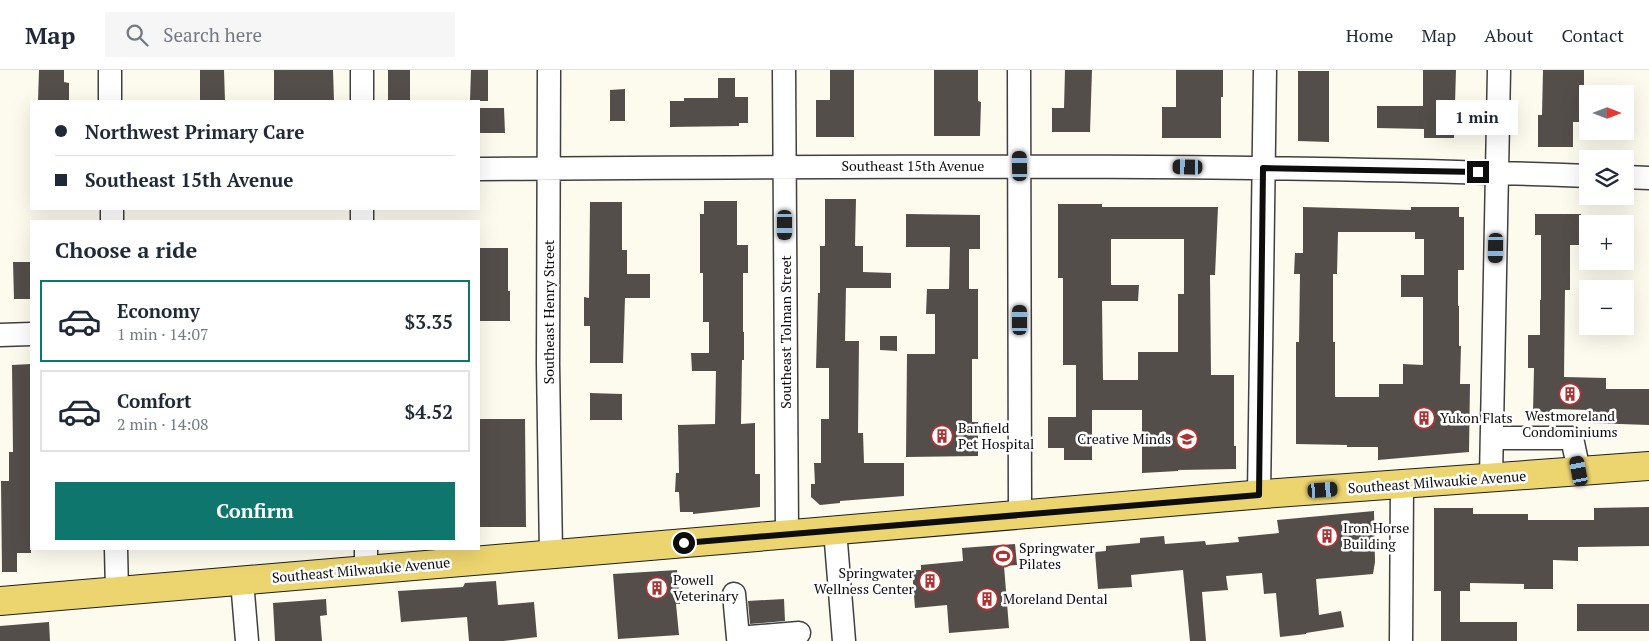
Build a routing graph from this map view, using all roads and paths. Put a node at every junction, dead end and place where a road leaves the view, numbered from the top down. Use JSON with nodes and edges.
{"nodes":[{"id":1,"x":110,"y":70,"type":"edge"},
{"id":2,"x":362,"y":70,"type":"edge"},
{"id":3,"x":549,"y":70,"type":"edge"},
{"id":4,"x":784,"y":70,"type":"edge"},
{"id":5,"x":1019,"y":70,"type":"edge"},
{"id":6,"x":1265,"y":70,"type":"edge"},
{"id":7,"x":1499,"y":70,"type":"edge"},
{"id":8,"x":110,"y":100,"type":"edge"},
{"id":9,"x":362,"y":100,"type":"edge"},
{"id":10,"x":1020,"y":166,"type":"junction"},
{"id":11,"x":785,"y":167,"type":"junction"},
{"id":12,"x":549,"y":168,"type":"junction"},
{"id":13,"x":1263,"y":168,"type":"junction"},
{"id":14,"x":480,"y":169,"type":"edge"},
{"id":15,"x":1497,"y":172,"type":"junction"},
{"id":16,"x":1579,"y":176,"type":"edge"},
{"id":17,"x":1634,"y":177,"type":"edge"},
{"id":18,"x":1649,"y":178,"type":"edge"},
{"id":19,"x":30,"y":334,"type":"edge"},
{"id":20,"x":0,"y":335,"type":"edge"},
{"id":21,"x":1492,"y":438,"type":"junction"},
{"id":22,"x":1649,"y":466,"type":"edge"},
{"id":23,"x":1579,"y":471,"type":"junction"},
{"id":24,"x":1491,"y":478,"type":"junction"},
{"id":25,"x":1402,"y":484,"type":"junction"},
{"id":26,"x":1259,"y":495,"type":"junction"},
{"id":27,"x":1020,"y":514,"type":"junction"},
{"id":28,"x":835,"y":530,"type":"junction"},
{"id":29,"x":787,"y":534,"type":"junction"},
{"id":30,"x":116,"y":550,"type":"edge"},
{"id":31,"x":551,"y":554,"type":"junction"},
{"id":32,"x":366,"y":560,"type":"edge"},
{"id":33,"x":242,"y":581,"type":"junction"},
{"id":34,"x":117,"y":591,"type":"junction"},
{"id":35,"x":734,"y":594,"type":"dead end"},
{"id":36,"x":0,"y":601,"type":"edge"},
{"id":37,"x":800,"y":633,"type":"dead end"},
{"id":38,"x":247,"y":641,"type":"edge"},
{"id":39,"x":844,"y":641,"type":"edge"},
{"id":40,"x":1400,"y":641,"type":"edge"}],
"edges":[{"from":1,"to":8,"type":"street"},
{"from":2,"to":9,"type":"street"},
{"from":3,"to":12,"type":"street","name":"Southeast Henry Street"},
{"from":4,"to":11,"type":"street","name":"Southeast Tolman Street"},
{"from":5,"to":10,"type":"street"},
{"from":6,"to":13,"type":"street"},
{"from":7,"to":15,"type":"street"},
{"from":10,"to":11,"type":"street","name":"Southeast 15th Avenue"},
{"from":10,"to":13,"type":"street","name":"Southeast 15th Avenue"},
{"from":10,"to":27,"type":"street"},
{"from":11,"to":12,"type":"street","name":"Southeast 15th Avenue"},
{"from":11,"to":29,"type":"street","name":"Southeast Tolman Street"},
{"from":12,"to":14,"type":"street","name":"Southeast 15th Avenue"},
{"from":12,"to":31,"type":"street","name":"Southeast Henry Street"},
{"from":13,"to":15,"type":"street","name":"Southeast 15th Avenue"},
{"from":13,"to":26,"type":"street"},
{"from":15,"to":16,"type":"street","name":"Southeast 15th Avenue"},
{"from":15,"to":21,"type":"street"},
{"from":17,"to":18,"type":"street"},
{"from":19,"to":20,"type":"street"},
{"from":21,"to":23,"type":"street"},
{"from":21,"to":24,"type":"street"},
{"from":22,"to":23,"type":"main road","name":"Southeast Milwaukie Avenue"},
{"from":23,"to":24,"type":"main road","name":"Southeast Milwaukie Avenue"},
{"from":24,"to":25,"type":"main road","name":"Southeast Milwaukie Avenue"},
{"from":25,"to":26,"type":"main road","name":"Southeast Milwaukie Avenue"},
{"from":25,"to":40,"type":"street"},
{"from":26,"to":27,"type":"main road","name":"Southeast Milwaukie Avenue"},
{"from":27,"to":28,"type":"main road","name":"Southeast Milwaukie Avenue"},
{"from":28,"to":29,"type":"main road","name":"Southeast Milwaukie Avenue"},
{"from":28,"to":39,"type":"street"},
{"from":29,"to":31,"type":"main road","name":"Southeast Milwaukie Avenue"},
{"from":30,"to":34,"type":"street"},
{"from":31,"to":32,"type":"main road","name":"Southeast Milwaukie Avenue"},
{"from":32,"to":33,"type":"main road","name":"Southeast Milwaukie Avenue"},
{"from":33,"to":34,"type":"main road","name":"Southeast Milwaukie Avenue"},
{"from":33,"to":38,"type":"street"},
{"from":34,"to":36,"type":"main road","name":"Southeast Milwaukie Avenue"},
{"from":35,"to":37,"type":"street"}]}
